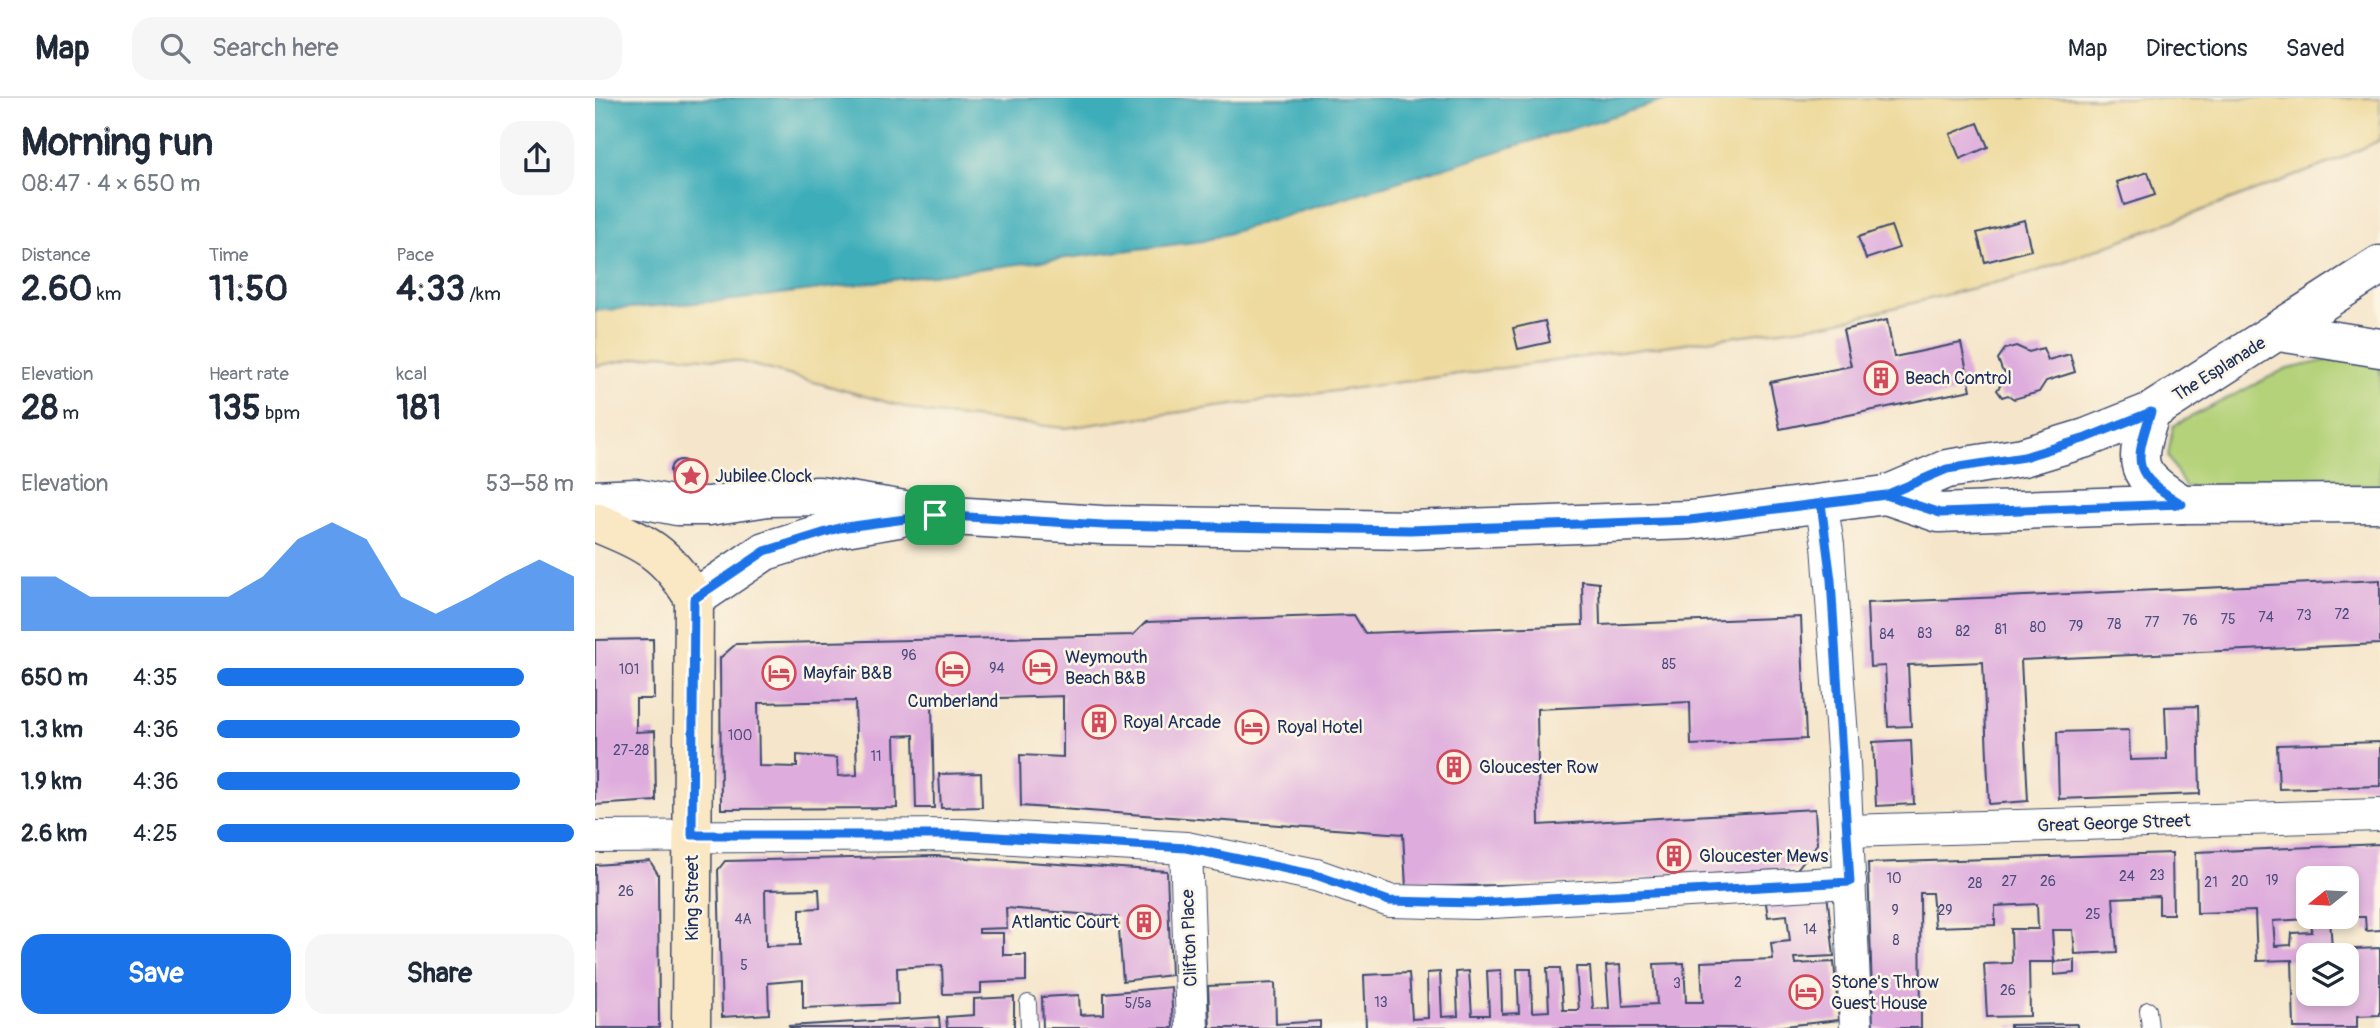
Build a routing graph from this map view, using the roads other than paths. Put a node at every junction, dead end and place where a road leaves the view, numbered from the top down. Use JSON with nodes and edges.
{"nodes":[{"id":1,"x":2380,"y":265,"type":"edge"},
{"id":2,"x":2279,"y":332,"type":"junction"},
{"id":3,"x":2380,"y":348,"type":"edge"},
{"id":4,"x":2151,"y":412,"type":"junction"},
{"id":5,"x":1886,"y":495,"type":"junction"},
{"id":6,"x":595,"y":500,"type":"edge"},
{"id":7,"x":1821,"y":503,"type":"junction"},
{"id":8,"x":2380,"y":503,"type":"edge"},
{"id":9,"x":2182,"y":504,"type":"junction"},
{"id":10,"x":935,"y":515,"type":"junction"},
{"id":11,"x":595,"y":523,"type":"edge"},
{"id":12,"x":694,"y":599,"type":"junction"},
{"id":13,"x":2380,"y":815,"type":"edge"},
{"id":14,"x":1847,"y":831,"type":"junction"},
{"id":15,"x":692,"y":835,"type":"junction"},
{"id":16,"x":595,"y":837,"type":"edge"},
{"id":17,"x":1186,"y":848,"type":"junction"},
{"id":18,"x":1850,"y":882,"type":"junction"},
{"id":19,"x":1028,"y":1003,"type":"dead end"},
{"id":20,"x":2148,"y":1010,"type":"dead end"},
{"id":21,"x":691,"y":1028,"type":"edge"},
{"id":22,"x":1029,"y":1028,"type":"edge"},
{"id":23,"x":1192,"y":1028,"type":"edge"},
{"id":24,"x":1856,"y":1028,"type":"edge"},
{"id":25,"x":2150,"y":1028,"type":"edge"}],
"edges":[{"from":1,"to":2,"type":"street","name":"The Esplanade"},
{"from":2,"to":3,"type":"street"},
{"from":2,"to":4,"type":"street","name":"The Esplanade"},
{"from":4,"to":5,"type":"street","name":"The Esplanade"},
{"from":4,"to":9,"type":"street"},
{"from":5,"to":7,"type":"street","name":"The Esplanade"},
{"from":5,"to":9,"type":"street","name":"The Esplanade"},
{"from":6,"to":10,"type":"street","name":"The Esplanade"},
{"from":7,"to":10,"type":"street","name":"The Esplanade"},
{"from":7,"to":14,"type":"street"},
{"from":8,"to":9,"type":"street","name":"The Esplanade"},
{"from":10,"to":12,"type":"street","name":"The Esplanade"},
{"from":11,"to":12,"type":"main road"},
{"from":12,"to":15,"type":"main road","name":"King Street"},
{"from":13,"to":14,"type":"street","name":"Great George Street"},
{"from":14,"to":18,"type":"street"},
{"from":15,"to":16,"type":"street"},
{"from":15,"to":17,"type":"street"},
{"from":15,"to":21,"type":"main road","name":"King Street"},
{"from":17,"to":18,"type":"street"},
{"from":17,"to":23,"type":"street","name":"Clifton Place"},
{"from":18,"to":24,"type":"street"},
{"from":19,"to":22,"type":"lane"},
{"from":20,"to":25,"type":"lane"}]}
